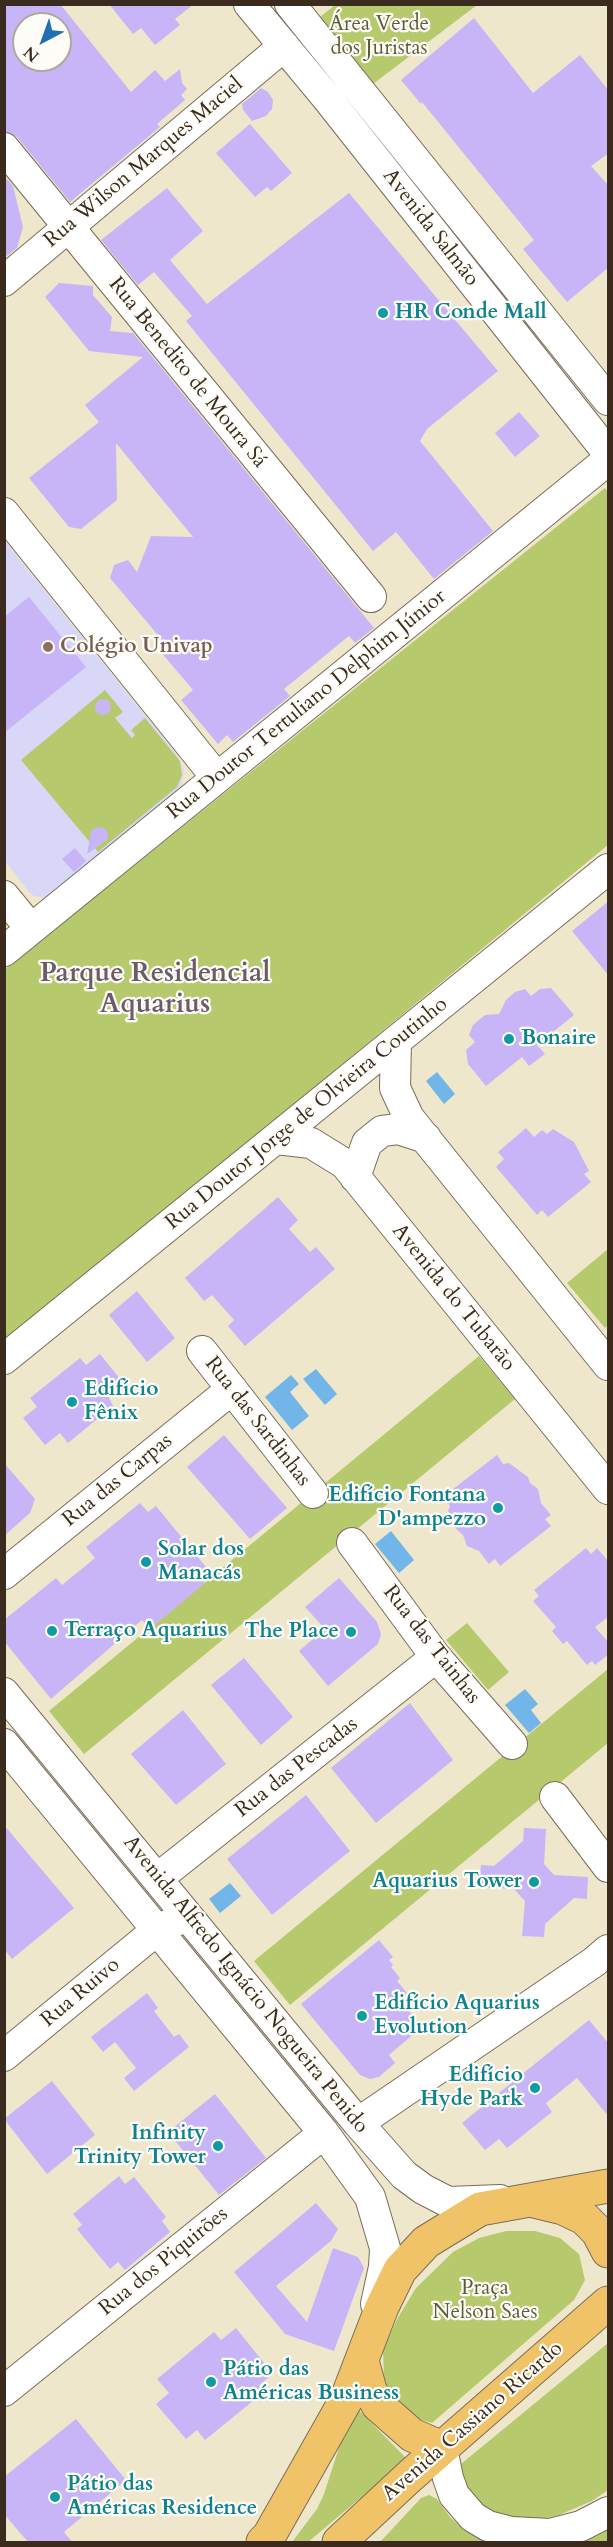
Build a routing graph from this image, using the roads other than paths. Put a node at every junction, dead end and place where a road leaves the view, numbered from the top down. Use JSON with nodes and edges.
{"nodes":[{"id":1,"x":249,"y":4,"type":"edge"},
{"id":2,"x":291,"y":4,"type":"edge"},
{"id":3,"x":284,"y":46,"type":"junction"},
{"id":4,"x":361,"y":93,"type":"junction"},
{"id":5,"x":327,"y":98,"type":"junction"},
{"id":6,"x":4,"y":148,"type":"edge"},
{"id":7,"x":68,"y":229,"type":"junction"},
{"id":8,"x":4,"y":281,"type":"edge"},
{"id":9,"x":609,"y":400,"type":"edge"},
{"id":10,"x":609,"y":453,"type":"edge"},
{"id":11,"x":609,"y":460,"type":"edge"},
{"id":12,"x":4,"y":513,"type":"edge"},
{"id":13,"x":371,"y":597,"type":"dead end"},
{"id":14,"x":217,"y":778,"type":"junction"},
{"id":15,"x":609,"y":869,"type":"edge"},
{"id":16,"x":4,"y":896,"type":"edge"},
{"id":17,"x":32,"y":929,"type":"junction"},
{"id":18,"x":4,"y":951,"type":"edge"},
{"id":19,"x":396,"y":1041,"type":"junction"},
{"id":20,"x":426,"y":1138,"type":"junction"},
{"id":21,"x":276,"y":1139,"type":"junction"},
{"id":22,"x":355,"y":1176,"type":"junction"},
{"id":23,"x":202,"y":1351,"type":"dead end"},
{"id":24,"x":4,"y":1359,"type":"edge"},
{"id":25,"x":609,"y":1365,"type":"edge"},
{"id":26,"x":232,"y":1389,"type":"junction"},
{"id":27,"x":609,"y":1490,"type":"edge"},
{"id":28,"x":313,"y":1493,"type":"dead end"},
{"id":29,"x":352,"y":1543,"type":"dead end"},
{"id":30,"x":4,"y":1574,"type":"edge"},
{"id":31,"x":436,"y":1657,"type":"junction"},
{"id":32,"x":4,"y":1693,"type":"edge"},
{"id":33,"x":4,"y":1744,"type":"edge"},
{"id":34,"x":512,"y":1744,"type":"dead end"},
{"id":35,"x":555,"y":1797,"type":"dead end"},
{"id":36,"x":609,"y":1868,"type":"edge"},
{"id":37,"x":158,"y":1878,"type":"junction"},
{"id":38,"x":187,"y":1916,"type":"junction"},
{"id":39,"x":158,"y":1930,"type":"junction"},
{"id":40,"x":609,"y":1950,"type":"edge"},
{"id":41,"x":4,"y":2056,"type":"edge"},
{"id":42,"x":313,"y":2069,"type":"junction"},
{"id":43,"x":287,"y":2088,"type":"junction"},
{"id":44,"x":358,"y":2123,"type":"junction"},
{"id":45,"x":324,"y":2133,"type":"junction"},
{"id":46,"x":609,"y":2186,"type":"edge"},
{"id":47,"x":527,"y":2199,"type":"junction"},
{"id":48,"x":609,"y":2251,"type":"edge"},
{"id":49,"x":605,"y":2301,"type":"edge"},
{"id":50,"x":362,"y":2361,"type":"junction"},
{"id":51,"x":4,"y":2391,"type":"edge"},
{"id":52,"x":442,"y":2448,"type":"junction"},
{"id":53,"x":609,"y":2512,"type":"edge"},
{"id":54,"x":263,"y":2542,"type":"edge"},
{"id":55,"x":339,"y":2542,"type":"edge"}],
"edges":[{"from":1,"to":3,"type":"street","name":"Avenida Salmão"},
{"from":2,"to":4,"type":"street","name":"Avenida Salmão"},
{"from":3,"to":5,"type":"street","name":"Avenida Salmão"},
{"from":3,"to":7,"type":"street","name":"Rua Wilson Marques Maciel"},
{"from":4,"to":5,"type":"street"},
{"from":4,"to":9,"type":"street","name":"Avenida Salmão"},
{"from":5,"to":10,"type":"street","name":"Avenida Salmão"},
{"from":6,"to":7,"type":"street","name":"Rua Benedito de Moura Sá"},
{"from":7,"to":8,"type":"street","name":"Rua Wilson Marques Maciel"},
{"from":7,"to":13,"type":"street","name":"Rua Benedito de Moura Sá"},
{"from":11,"to":14,"type":"street","name":"Rua Doutor Tertuliano Delphim Júnior"},
{"from":12,"to":14,"type":"street"},
{"from":14,"to":17,"type":"street","name":"Rua Doutor Tertuliano Delphim Júnior"},
{"from":15,"to":19,"type":"street","name":"Rua Doutor Jorge de Olvieira Coutinho"},
{"from":16,"to":17,"type":"street"},
{"from":17,"to":18,"type":"street","name":"Rua Doutor Tertuliano Delphim Júnior"},
{"from":19,"to":20,"type":"street"},
{"from":19,"to":21,"type":"street","name":"Rua Doutor Jorge de Olvieira Coutinho"},
{"from":20,"to":22,"type":"street"},
{"from":20,"to":25,"type":"street"},
{"from":21,"to":22,"type":"street","name":"Avenida do Tubarão"},
{"from":21,"to":24,"type":"street","name":"Rua Doutor Jorge de Olvieira Coutinho"},
{"from":22,"to":27,"type":"street","name":"Avenida do Tubarão"},
{"from":23,"to":26,"type":"street","name":"Rua das Sardinhas"},
{"from":26,"to":28,"type":"street","name":"Rua das Sardinhas"},
{"from":26,"to":30,"type":"street","name":"Rua das Carpas"},
{"from":29,"to":31,"type":"street","name":"Rua das Tainhas"},
{"from":31,"to":34,"type":"street","name":"Rua das Tainhas"},
{"from":31,"to":37,"type":"street","name":"Rua das Pescadas"},
{"from":32,"to":37,"type":"street","name":"Avenida Alfredo Ignácio Nogueira Penido"},
{"from":33,"to":39,"type":"street","name":"Avenida Alfredo Ignácio Nogueira Penido"},
{"from":35,"to":36,"type":"street"},
{"from":37,"to":38,"type":"street","name":"Avenida Alfredo Ignácio Nogueira Penido"},
{"from":38,"to":39,"type":"street","name":"Rua Ruivo"},
{"from":38,"to":42,"type":"street","name":"Avenida Alfredo Ignácio Nogueira Penido"},
{"from":39,"to":41,"type":"street","name":"Rua Ruivo"},
{"from":39,"to":43,"type":"street","name":"Avenida Alfredo Ignácio Nogueira Penido"},
{"from":40,"to":44,"type":"street"},
{"from":42,"to":43,"type":"street"},
{"from":42,"to":44,"type":"street","name":"Avenida Alfredo Ignácio Nogueira Penido"},
{"from":43,"to":45,"type":"street","name":"Avenida Alfredo Ignácio Nogueira Penido"},
{"from":44,"to":47,"type":"street","name":"Avenida Alfredo Ignácio Nogueira Penido"},
{"from":45,"to":50,"type":"street","name":"Avenida Alfredo Ignácio Nogueira Penido"},
{"from":45,"to":51,"type":"street","name":"Rua dos Piquirões"},
{"from":46,"to":47,"type":"main road"},
{"from":47,"to":48,"type":"main road"},
{"from":47,"to":50,"type":"main road"},
{"from":49,"to":52,"type":"main road","name":"Avenida Cassiano Ricardo"},
{"from":50,"to":52,"type":"main road"},
{"from":50,"to":54,"type":"main road"},
{"from":52,"to":53,"type":"street"},
{"from":52,"to":55,"type":"main road","name":"Avenida Cassiano Ricardo"}]}
